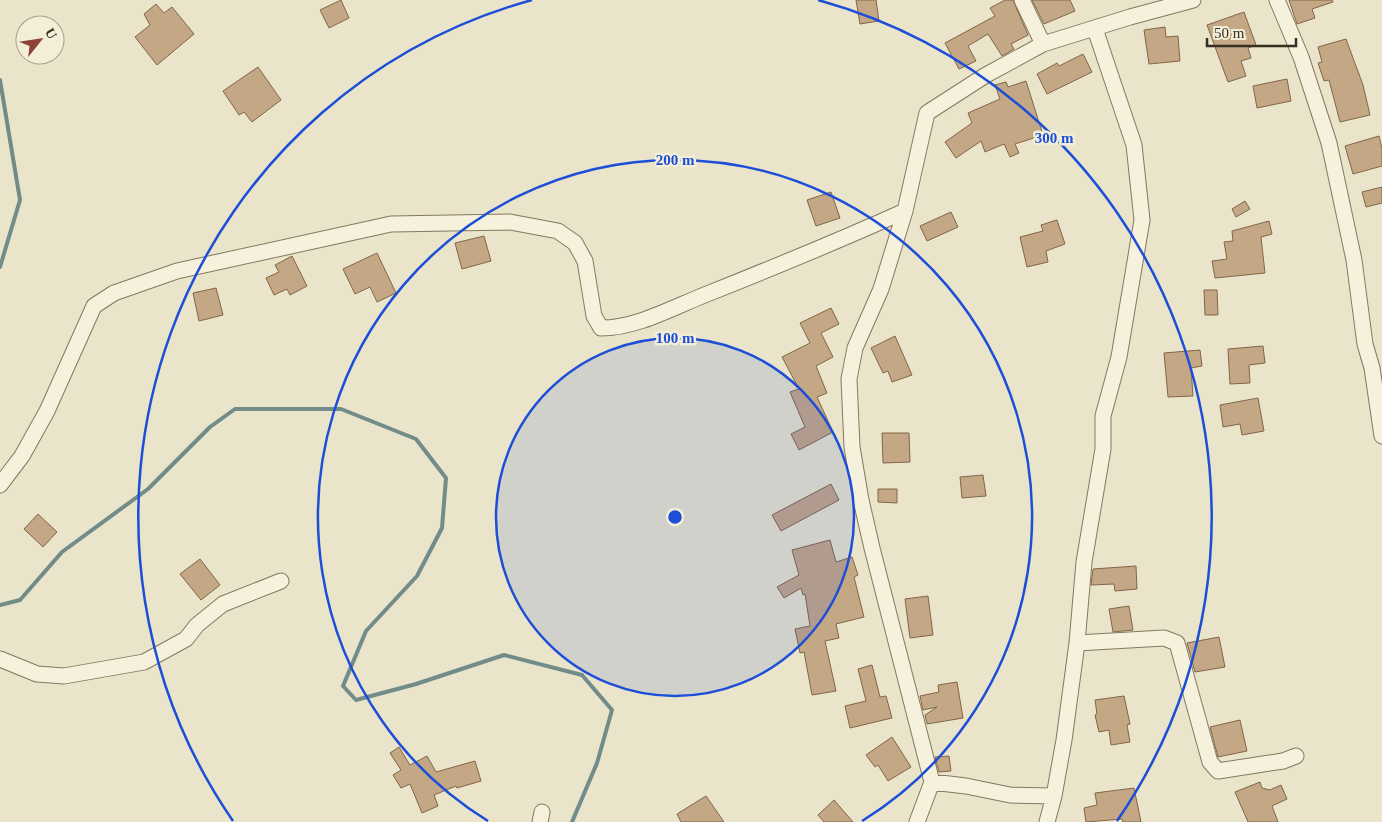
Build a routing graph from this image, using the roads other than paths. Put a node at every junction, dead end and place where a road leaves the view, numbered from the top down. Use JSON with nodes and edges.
{"nodes":[{"id":1,"x":1022,"y":0,"type":"edge"},
{"id":2,"x":1193,"y":0,"type":"edge"},
{"id":3,"x":1277,"y":0,"type":"edge"},
{"id":4,"x":1095,"y":29,"type":"junction"},
{"id":5,"x":1043,"y":44,"type":"junction"},
{"id":6,"x":905,"y":211,"type":"junction"},
{"id":7,"x":1382,"y":436,"type":"edge"},
{"id":8,"x":0,"y":485,"type":"edge"},
{"id":9,"x":281,"y":581,"type":"dead end"},
{"id":10,"x":1077,"y":643,"type":"junction"},
{"id":11,"x":0,"y":659,"type":"edge"},
{"id":12,"x":1296,"y":756,"type":"dead end"},
{"id":13,"x":932,"y":782,"type":"junction"},
{"id":14,"x":1054,"y":796,"type":"junction"},
{"id":15,"x":917,"y":822,"type":"edge"},
{"id":16,"x":1047,"y":822,"type":"edge"}],
"edges":[{"from":1,"to":5,"type":"street"},
{"from":2,"to":4,"type":"street"},
{"from":3,"to":7,"type":"street"},
{"from":4,"to":5,"type":"street"},
{"from":4,"to":10,"type":"street"},
{"from":5,"to":6,"type":"street"},
{"from":6,"to":8,"type":"street"},
{"from":6,"to":13,"type":"street"},
{"from":9,"to":11,"type":"street"},
{"from":10,"to":12,"type":"street"},
{"from":10,"to":14,"type":"street"},
{"from":13,"to":14,"type":"street"},
{"from":13,"to":15,"type":"street"},
{"from":14,"to":16,"type":"street"}]}
